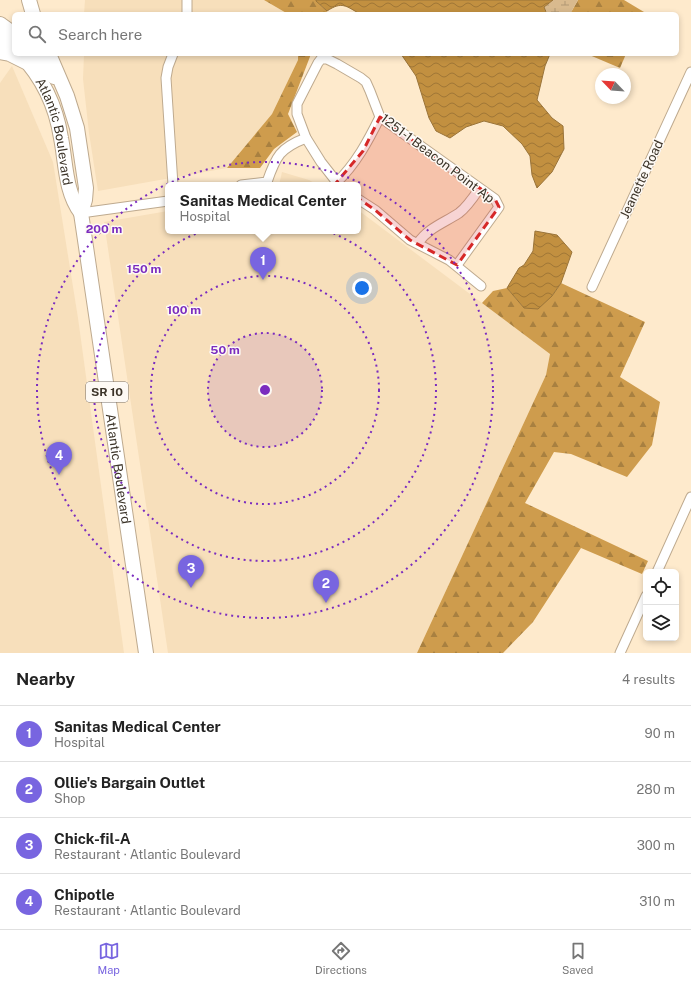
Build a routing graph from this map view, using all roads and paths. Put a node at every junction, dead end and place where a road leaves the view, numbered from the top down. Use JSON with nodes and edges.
{"nodes":[{"id":1,"x":29,"y":0,"type":"edge"},
{"id":2,"x":187,"y":0,"type":"edge"},
{"id":3,"x":32,"y":12,"type":"edge"},
{"id":4,"x":187,"y":12,"type":"edge"},
{"id":5,"x":0,"y":24,"type":"edge"},
{"id":6,"x":12,"y":33,"type":"edge"},
{"id":7,"x":0,"y":37,"type":"edge"},
{"id":8,"x":12,"y":46,"type":"edge"},
{"id":9,"x":0,"y":51,"type":"edge"},
{"id":10,"x":12,"y":53,"type":"edge"},
{"id":11,"x":27,"y":56,"type":"edge"},
{"id":12,"x":50,"y":56,"type":"edge"},
{"id":13,"x":172,"y":56,"type":"edge"},
{"id":14,"x":691,"y":72,"type":"edge"},
{"id":15,"x":67,"y":96,"type":"junction"},
{"id":16,"x":380,"y":117,"type":"junction"},
{"id":17,"x":306,"y":138,"type":"junction"},
{"id":18,"x":173,"y":182,"type":"edge"},
{"id":19,"x":267,"y":182,"type":"edge"},
{"id":20,"x":336,"y":182,"type":"edge"},
{"id":21,"x":340,"y":182,"type":"edge"},
{"id":22,"x":479,"y":189,"type":"junction"},
{"id":23,"x":165,"y":201,"type":"edge"},
{"id":24,"x":361,"y":201,"type":"edge"},
{"id":25,"x":81,"y":213,"type":"junction"},
{"id":26,"x":418,"y":243,"type":"junction"},
{"id":27,"x":456,"y":265,"type":"junction"},
{"id":28,"x":481,"y":286,"type":"dead end"},
{"id":29,"x":592,"y":287,"type":"dead end"},
{"id":30,"x":691,"y":497,"type":"edge"},
{"id":31,"x":658,"y":569,"type":"edge"},
{"id":32,"x":643,"y":603,"type":"edge"},
{"id":33,"x":146,"y":653,"type":"edge"},
{"id":34,"x":620,"y":653,"type":"edge"}],
"edges":[{"from":1,"to":3,"type":"main road"},
{"from":2,"to":4,"type":"street"},
{"from":5,"to":6,"type":"main road"},
{"from":7,"to":8,"type":"main road"},
{"from":9,"to":10,"type":"highway"},
{"from":11,"to":15,"type":"main road"},
{"from":11,"to":25,"type":"main road","name":"Atlantic Boulevard","number":"SR 10"},
{"from":12,"to":15,"type":"main road","name":"Atlantic Boulevard","number":"SR 10"},
{"from":13,"to":18,"type":"street"},
{"from":14,"to":29,"type":"street","name":"Jeanette Road"},
{"from":15,"to":25,"type":"main road","name":"Atlantic Boulevard","number":"SR 10"},
{"from":16,"to":17,"type":"street","name":"1251-1 Beacon Point Ap"},
{"from":16,"to":21,"type":"street"},
{"from":16,"to":22,"type":"street","name":"1251-1 Beacon Point Ap"},
{"from":17,"to":19,"type":"street"},
{"from":17,"to":20,"type":"street","name":"1251-1 Beacon Point Ap"},
{"from":22,"to":26,"type":"street"},
{"from":22,"to":27,"type":"street","name":"1251-1 Beacon Point Ap"},
{"from":23,"to":25,"type":"street"},
{"from":24,"to":26,"type":"street"},
{"from":25,"to":33,"type":"main road","name":"Atlantic Boulevard","number":"SR 10"},
{"from":26,"to":27,"type":"street"},
{"from":27,"to":28,"type":"street"},
{"from":30,"to":31,"type":"street"},
{"from":32,"to":34,"type":"street"}]}
